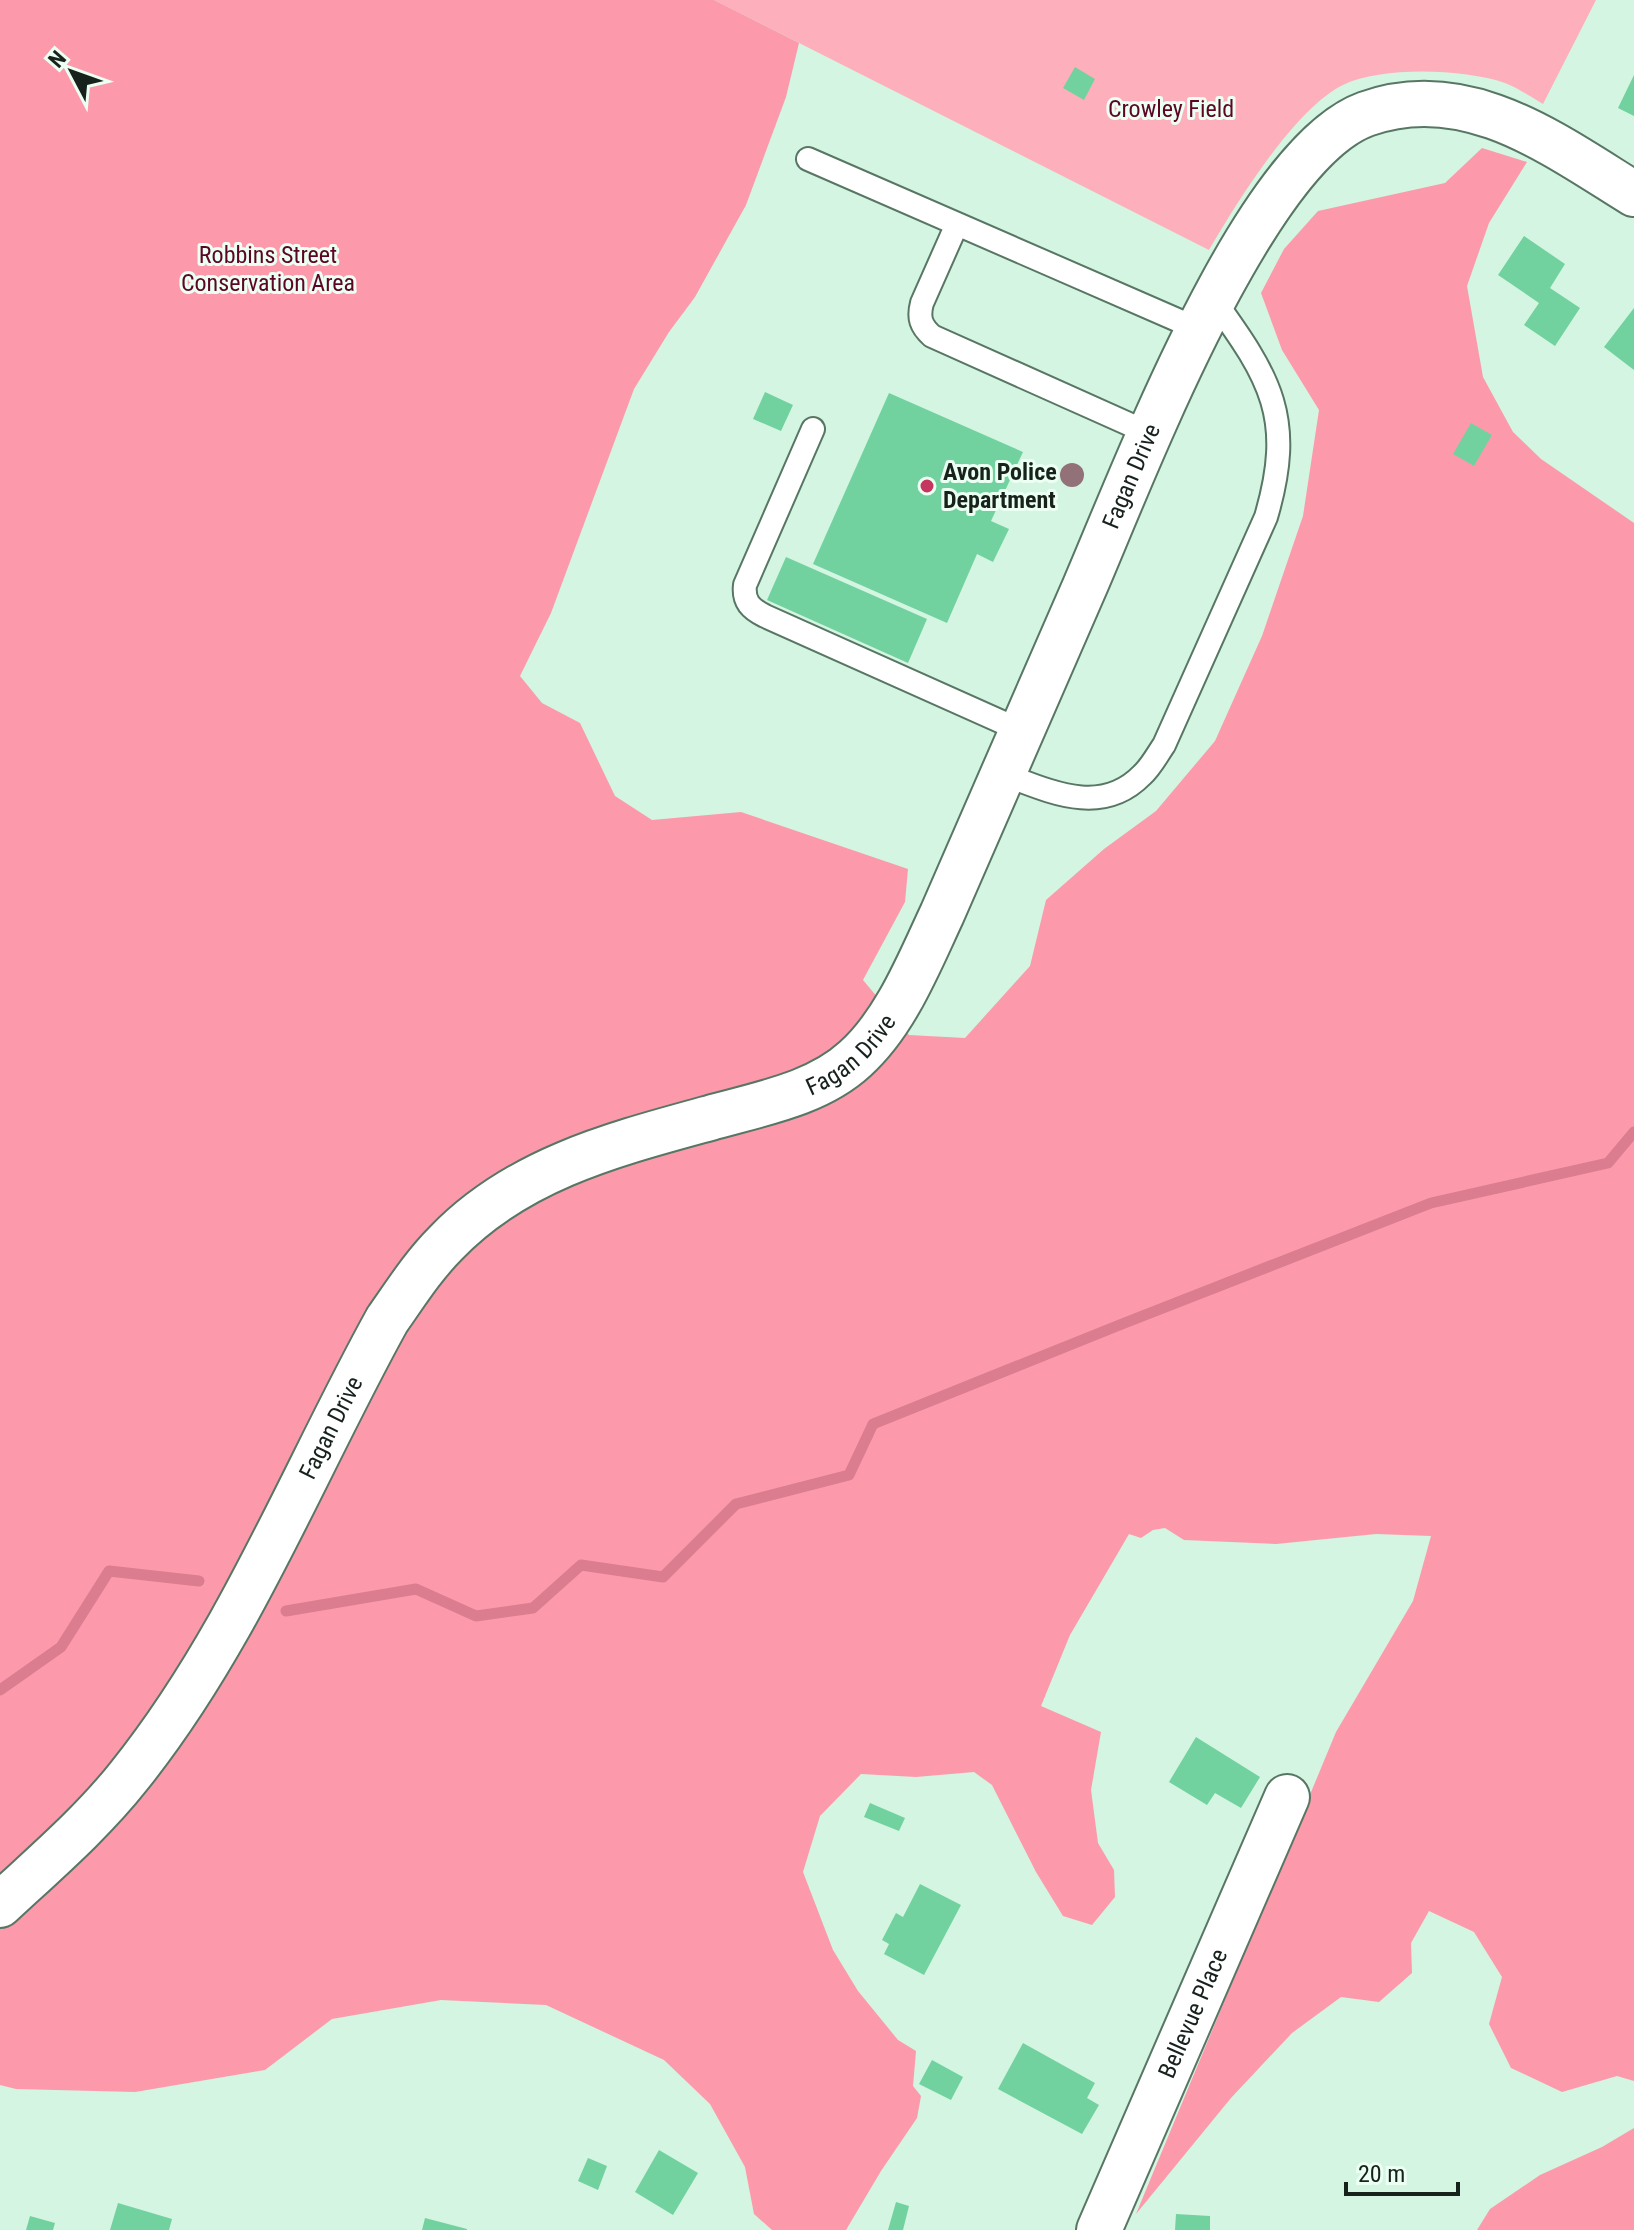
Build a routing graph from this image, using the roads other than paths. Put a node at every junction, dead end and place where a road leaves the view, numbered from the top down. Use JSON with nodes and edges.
{"nodes":[{"id":1,"x":808,"y":159,"type":"dead end"},
{"id":2,"x":1634,"y":194,"type":"edge"},
{"id":3,"x":957,"y":224,"type":"junction"},
{"id":4,"x":1206,"y":314,"type":"junction"},
{"id":5,"x":813,"y":429,"type":"dead end"},
{"id":6,"x":1151,"y":434,"type":"junction"},
{"id":7,"x":1022,"y":731,"type":"junction"},
{"id":8,"x":1003,"y":774,"type":"junction"},
{"id":9,"x":1287,"y":1797,"type":"dead end"},
{"id":10,"x":0,"y":1905,"type":"edge"},
{"id":11,"x":1099,"y":2230,"type":"edge"}],
"edges":[{"from":1,"to":3,"type":"lane"},
{"from":2,"to":4,"type":"street","name":"Fagan Drive"},
{"from":3,"to":4,"type":"lane"},
{"from":3,"to":6,"type":"lane"},
{"from":4,"to":6,"type":"street","name":"Fagan Drive"},
{"from":4,"to":8,"type":"lane"},
{"from":5,"to":7,"type":"lane"},
{"from":6,"to":7,"type":"street","name":"Fagan Drive"},
{"from":7,"to":8,"type":"street","name":"Fagan Drive"},
{"from":8,"to":10,"type":"street","name":"Fagan Drive"},
{"from":9,"to":11,"type":"street","name":"Bellevue Place"}]}
